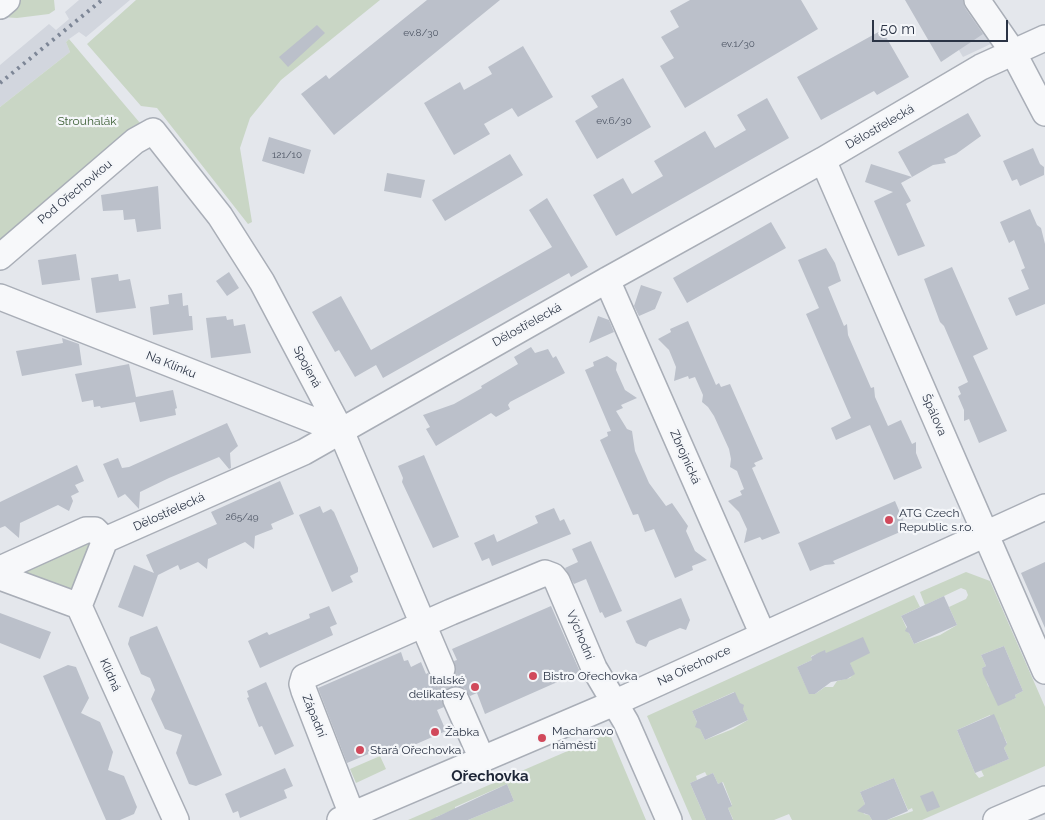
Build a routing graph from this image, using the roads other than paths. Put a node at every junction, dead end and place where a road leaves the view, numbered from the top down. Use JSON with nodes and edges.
{"nodes":[{"id":1,"x":7,"y":0,"type":"edge"},
{"id":2,"x":977,"y":0,"type":"edge"},
{"id":3,"x":0,"y":6,"type":"edge"},
{"id":4,"x":1045,"y":38,"type":"edge"},
{"id":5,"x":1013,"y":52,"type":"junction"},
{"id":6,"x":1045,"y":113,"type":"edge"},
{"id":7,"x":153,"y":131,"type":"joint"},
{"id":8,"x":823,"y":160,"type":"junction"},
{"id":9,"x":0,"y":256,"type":"edge"},
{"id":10,"x":606,"y":280,"type":"junction"},
{"id":11,"x":0,"y":297,"type":"edge"},
{"id":12,"x":342,"y":431,"type":"junction"},
{"id":13,"x":1045,"y":507,"type":"edge"},
{"id":14,"x":986,"y":536,"type":"junction"},
{"id":15,"x":105,"y":540,"type":"junction"},
{"id":16,"x":0,"y":568,"type":"edge"},
{"id":17,"x":0,"y":576,"type":"edge"},
{"id":18,"x":79,"y":606,"type":"junction"},
{"id":19,"x":423,"y":625,"type":"junction"},
{"id":20,"x":763,"y":635,"type":"junction"},
{"id":21,"x":442,"y":669,"type":"tunnel mouth"},
{"id":22,"x":1045,"y":671,"type":"edge"},
{"id":23,"x":456,"y":700,"type":"tunnel mouth"},
{"id":24,"x":614,"y":703,"type":"junction"},
{"id":25,"x":482,"y":759,"type":"junction"},
{"id":26,"x":1045,"y":799,"type":"edge"},
{"id":27,"x":349,"y":818,"type":"edge"},
{"id":28,"x":176,"y":820,"type":"edge"},
{"id":29,"x":668,"y":820,"type":"edge"},
{"id":30,"x":996,"y":820,"type":"edge"}],
"edges":[{"from":1,"to":3,"type":"street"},
{"from":2,"to":5,"type":"street"},
{"from":4,"to":5,"type":"street","name":"Dělostřelecká"},
{"from":5,"to":6,"type":"street"},
{"from":5,"to":8,"type":"street","name":"Dělostřelecká"},
{"from":7,"to":9,"type":"street","name":"Pod Ořechovkou"},
{"from":7,"to":12,"type":"street","name":"Spojená"},
{"from":8,"to":10,"type":"street","name":"Dělostřelecká"},
{"from":8,"to":14,"type":"street","name":"Špálova"},
{"from":10,"to":12,"type":"street","name":"Dělostřelecká"},
{"from":10,"to":20,"type":"street","name":"Zbrojnická"},
{"from":11,"to":12,"type":"street","name":"Na Klínku"},
{"from":12,"to":15,"type":"street","name":"Dělostřelecká"},
{"from":12,"to":19,"type":"street","name":"Spojená"},
{"from":13,"to":14,"type":"street","name":"Na Ořechovce"},
{"from":14,"to":20,"type":"street","name":"Na Ořechovce"},
{"from":14,"to":22,"type":"street","name":"Špálova"},
{"from":15,"to":16,"type":"street"},
{"from":15,"to":18,"type":"street"},
{"from":17,"to":18,"type":"street"},
{"from":18,"to":28,"type":"street","name":"Klidná"},
{"from":19,"to":21,"type":"street","name":"Spojená"},
{"from":19,"to":24,"type":"street","name":"Východní"},
{"from":19,"to":27,"type":"street","name":"Západní"},
{"from":20,"to":24,"type":"street","name":"Na Ořechovce"},
{"from":23,"to":25,"type":"street"},
{"from":24,"to":25,"type":"street","name":"Na Ořechovce"},
{"from":24,"to":29,"type":"street","name":"Východní"},
{"from":25,"to":27,"type":"street","name":"Na Ořechovce"},
{"from":26,"to":30,"type":"street"}]}
